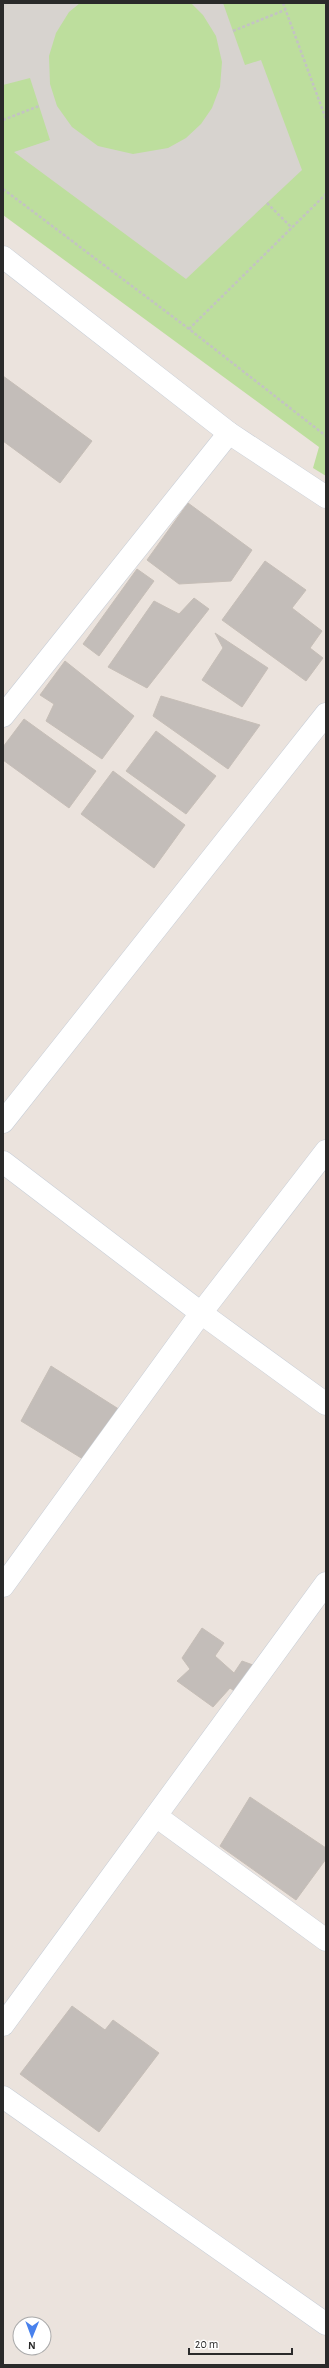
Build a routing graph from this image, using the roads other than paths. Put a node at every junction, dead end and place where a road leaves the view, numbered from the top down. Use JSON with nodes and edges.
{"nodes":[{"id":1,"x":7,"y":266,"type":"edge"},
{"id":2,"x":229,"y":433,"type":"junction"},
{"id":3,"x":326,"y":497,"type":"edge"},
{"id":4,"x":326,"y":714,"type":"edge"},
{"id":5,"x":3,"y":716,"type":"edge"},
{"id":6,"x":3,"y":1122,"type":"edge"},
{"id":7,"x":326,"y":1151,"type":"edge"},
{"id":8,"x":3,"y":1162,"type":"edge"},
{"id":9,"x":201,"y":1313,"type":"junction"},
{"id":10,"x":326,"y":1404,"type":"edge"},
{"id":11,"x":326,"y":1583,"type":"edge"},
{"id":12,"x":3,"y":1586,"type":"edge"},
{"id":13,"x":156,"y":1816,"type":"junction"},
{"id":14,"x":326,"y":1940,"type":"edge"},
{"id":15,"x":3,"y":2025,"type":"edge"},
{"id":16,"x":3,"y":2097,"type":"edge"},
{"id":17,"x":326,"y":2324,"type":"edge"}],
"edges":[{"from":1,"to":2,"type":"street"},
{"from":2,"to":3,"type":"street"},
{"from":2,"to":5,"type":"street"},
{"from":4,"to":6,"type":"street"},
{"from":7,"to":9,"type":"street"},
{"from":8,"to":9,"type":"street"},
{"from":9,"to":10,"type":"street"},
{"from":9,"to":12,"type":"street"},
{"from":11,"to":13,"type":"street"},
{"from":13,"to":14,"type":"street"},
{"from":13,"to":15,"type":"street"},
{"from":16,"to":17,"type":"street"}]}
